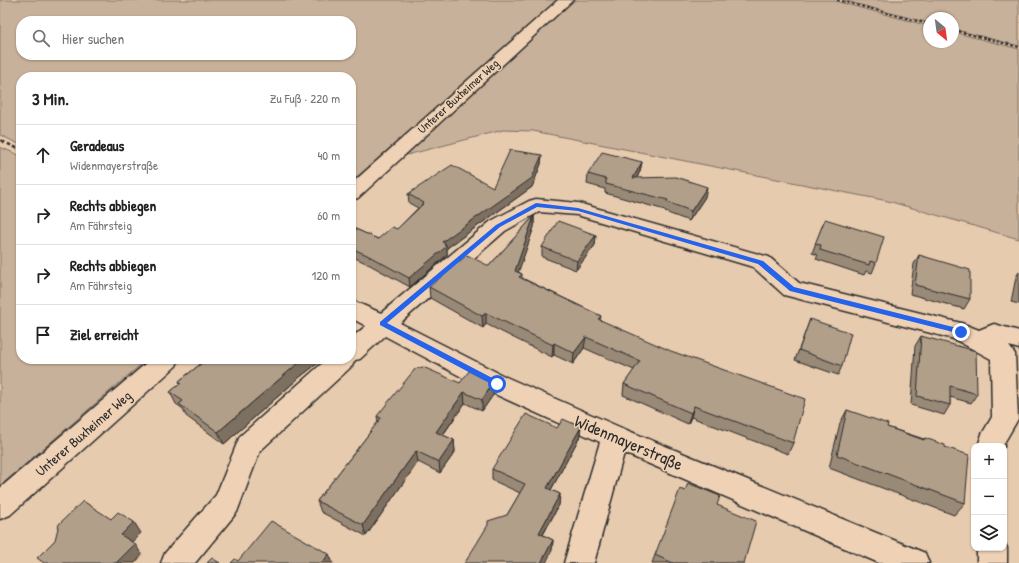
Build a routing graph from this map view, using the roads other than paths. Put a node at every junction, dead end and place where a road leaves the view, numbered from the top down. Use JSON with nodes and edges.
{"nodes":[{"id":1,"x":566,"y":0,"type":"edge"},
{"id":2,"x":356,"y":189,"type":"edge"},
{"id":3,"x":356,"y":311,"type":"edge"},
{"id":4,"x":382,"y":324,"type":"junction"},
{"id":5,"x":1019,"y":340,"type":"edge"},
{"id":6,"x":979,"y":341,"type":"junction"},
{"id":7,"x":356,"y":347,"type":"edge"},
{"id":8,"x":161,"y":364,"type":"edge"},
{"id":9,"x":337,"y":364,"type":"edge"},
{"id":10,"x":615,"y":437,"type":"junction"},
{"id":11,"x":990,"y":443,"type":"edge"},
{"id":12,"x":0,"y":506,"type":"edge"},
{"id":13,"x":992,"y":551,"type":"edge"},
{"id":14,"x":176,"y":563,"type":"edge"},
{"id":15,"x":580,"y":563,"type":"edge"},
{"id":16,"x":914,"y":563,"type":"edge"},
{"id":17,"x":992,"y":563,"type":"edge"}],
"edges":[{"from":1,"to":2,"type":"street","name":"Unterer Buxheimer Weg"},
{"from":3,"to":4,"type":"street","name":"Widenmayerstraße"},
{"from":4,"to":6,"type":"street"},
{"from":4,"to":7,"type":"street"},
{"from":4,"to":10,"type":"street","name":"Widenmayerstraße"},
{"from":5,"to":6,"type":"street"},
{"from":6,"to":11,"type":"street"},
{"from":8,"to":12,"type":"street","name":"Unterer Buxheimer Weg"},
{"from":9,"to":14,"type":"street"},
{"from":10,"to":15,"type":"street"},
{"from":10,"to":16,"type":"street","name":"Widenmayerstraße"},
{"from":13,"to":17,"type":"street"}]}
